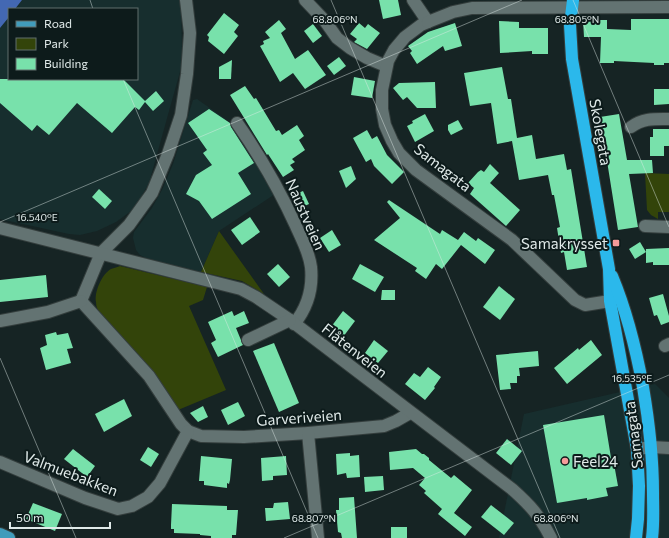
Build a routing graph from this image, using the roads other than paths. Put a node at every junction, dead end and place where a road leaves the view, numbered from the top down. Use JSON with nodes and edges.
{"nodes":[{"id":1,"x":186,"y":0,"type":"edge"},
{"id":2,"x":305,"y":0,"type":"edge"},
{"id":3,"x":413,"y":0,"type":"edge"},
{"id":4,"x":572,"y":4,"type":"edge"},
{"id":5,"x":669,"y":7,"type":"edge"},
{"id":6,"x":428,"y":22,"type":"junction"},
{"id":7,"x":386,"y":66,"type":"junction"},
{"id":8,"x":669,"y":119,"type":"edge"},
{"id":9,"x":237,"y":123,"type":"dead end"},
{"id":10,"x":631,"y":126,"type":"dead end"},
{"id":11,"x":645,"y":226,"type":"dead end"},
{"id":12,"x":669,"y":227,"type":"edge"},
{"id":13,"x":0,"y":228,"type":"edge"},
{"id":14,"x":101,"y":253,"type":"junction"},
{"id":15,"x":609,"y":269,"type":"junction"},
{"id":16,"x":81,"y":301,"type":"junction"},
{"id":17,"x":610,"y":301,"type":"junction"},
{"id":18,"x":0,"y":321,"type":"edge"},
{"id":19,"x":292,"y":322,"type":"junction"},
{"id":20,"x":248,"y":340,"type":"dead end"},
{"id":21,"x":410,"y":413,"type":"junction"},
{"id":22,"x":188,"y":431,"type":"junction"},
{"id":23,"x":308,"y":433,"type":"junction"},
{"id":24,"x":652,"y":447,"type":"junction"},
{"id":25,"x":669,"y":448,"type":"edge"},
{"id":26,"x":637,"y":449,"type":"junction"},
{"id":27,"x":0,"y":462,"type":"edge"},
{"id":28,"x":0,"y":534,"type":"edge"},
{"id":29,"x":9,"y":538,"type":"edge"},
{"id":30,"x":318,"y":538,"type":"edge"},
{"id":31,"x":551,"y":538,"type":"edge"},
{"id":32,"x":636,"y":538,"type":"edge"},
{"id":33,"x":652,"y":538,"type":"edge"}],
"edges":[{"from":1,"to":14,"type":"street"},
{"from":2,"to":7,"type":"street"},
{"from":3,"to":6,"type":"street"},
{"from":4,"to":5,"type":"street","name":"Samagata"},
{"from":4,"to":6,"type":"street","name":"Samagata"},
{"from":4,"to":15,"type":"highway","name":"Skolegata"},
{"from":6,"to":7,"type":"street","name":"Samagata"},
{"from":7,"to":17,"type":"street","name":"Samagata"},
{"from":8,"to":10,"type":"street"},
{"from":9,"to":19,"type":"street","name":"Naustveien"},
{"from":11,"to":12,"type":"street"},
{"from":13,"to":14,"type":"street","name":"Flåtenveien"},
{"from":14,"to":16,"type":"street"},
{"from":14,"to":19,"type":"street","name":"Flåtenveien"},
{"from":15,"to":17,"type":"highway","name":"Samagata"},
{"from":15,"to":24,"type":"highway","name":"Samagata"},
{"from":16,"to":18,"type":"street"},
{"from":16,"to":22,"type":"street"},
{"from":17,"to":26,"type":"highway","name":"Samagata"},
{"from":19,"to":20,"type":"street"},
{"from":19,"to":21,"type":"street","name":"Flåtenveien"},
{"from":21,"to":23,"type":"street","name":"Garveriveien"},
{"from":21,"to":31,"type":"street","name":"Flåtenveien"},
{"from":22,"to":23,"type":"street","name":"Garveriveien"},
{"from":22,"to":27,"type":"street","name":"Valmuebakken"},
{"from":23,"to":30,"type":"street"},
{"from":24,"to":25,"type":"street"},
{"from":24,"to":26,"type":"street"},
{"from":24,"to":33,"type":"highway","name":"Samagata"},
{"from":26,"to":32,"type":"highway","name":"Samagata"},
{"from":28,"to":29,"type":"main road"}]}
